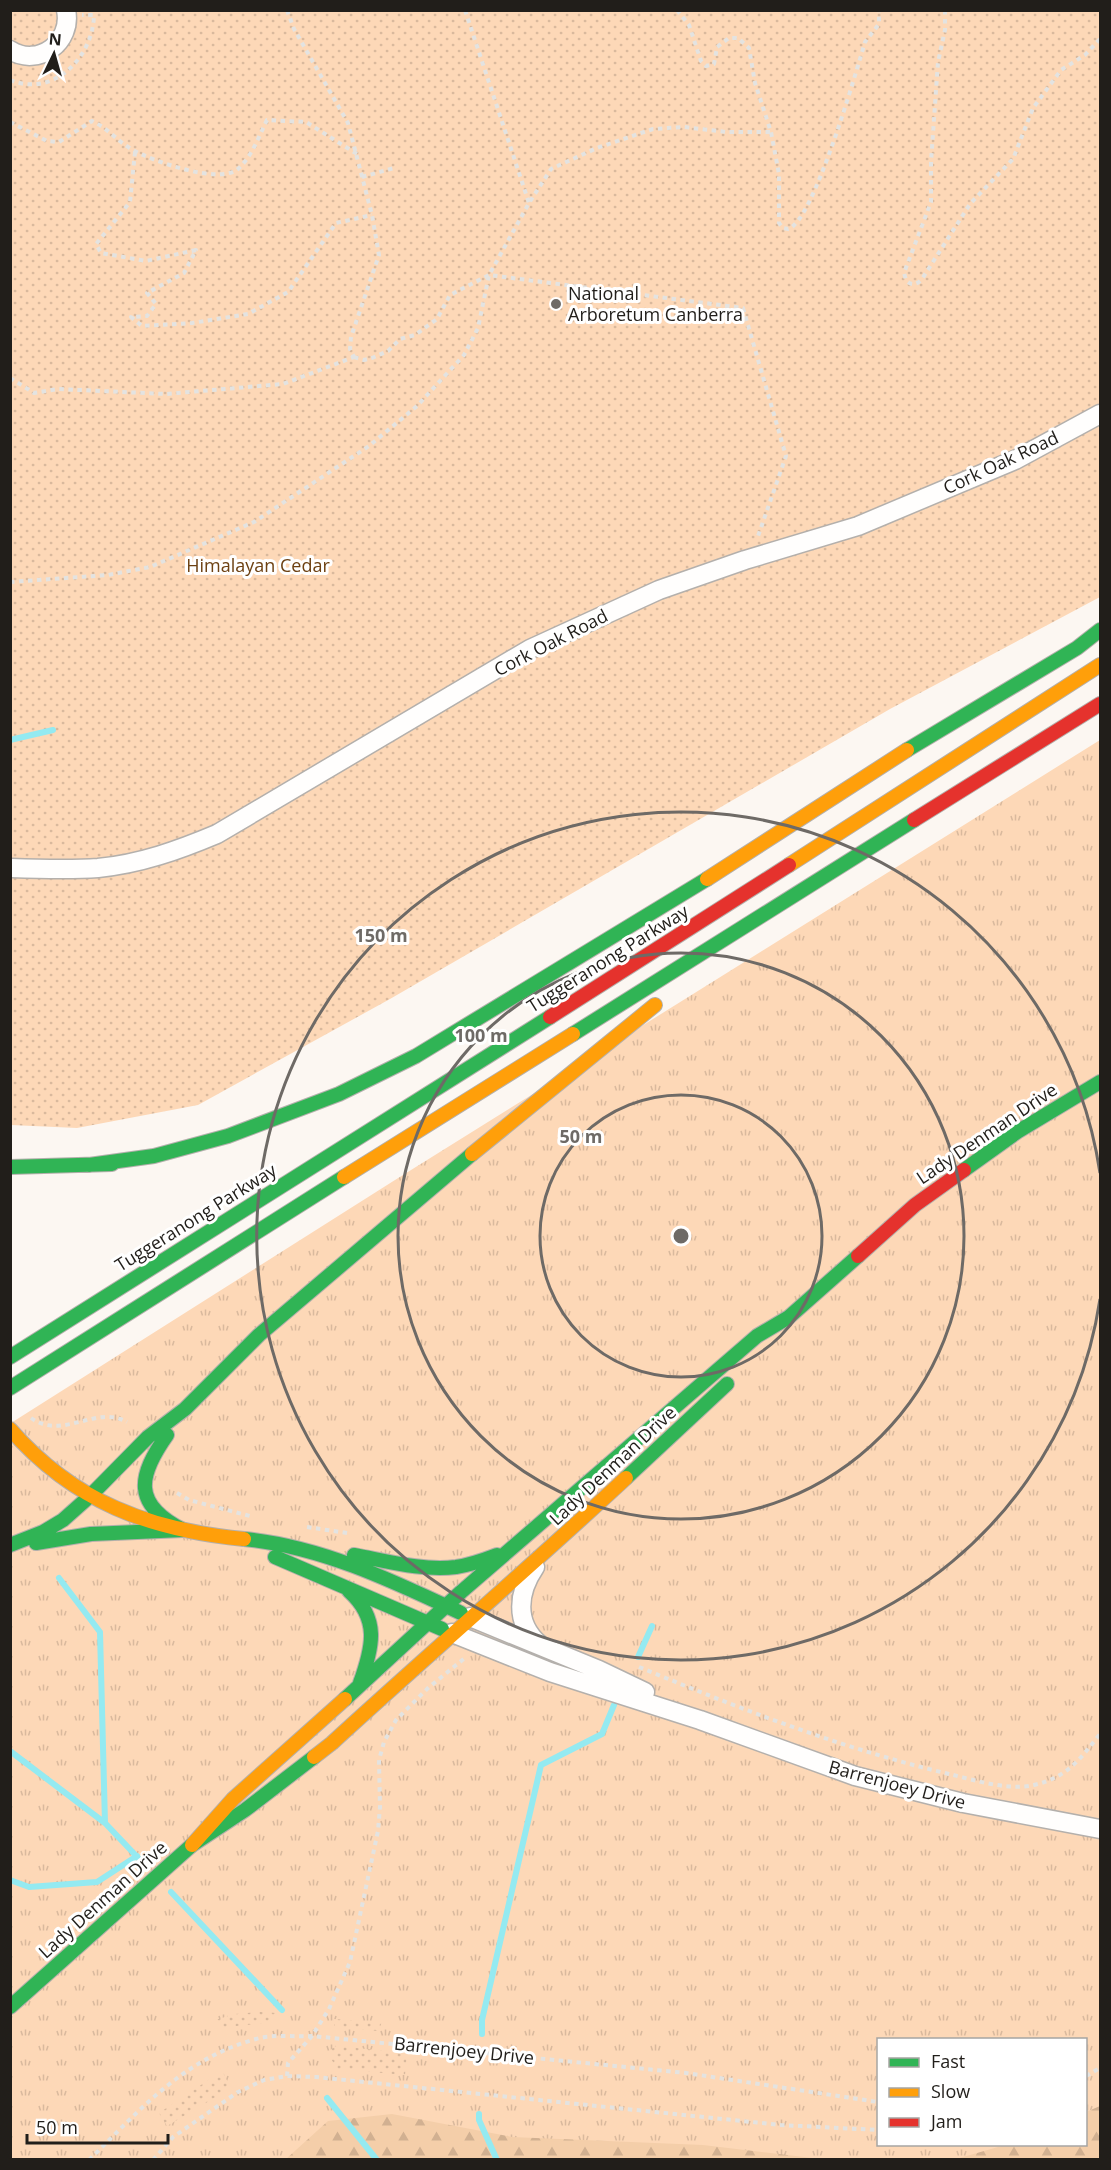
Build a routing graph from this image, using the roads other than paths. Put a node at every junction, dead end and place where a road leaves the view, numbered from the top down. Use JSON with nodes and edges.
{"nodes":[{"id":1,"x":66,"y":10,"type":"edge"},
{"id":2,"x":10,"y":50,"type":"edge"},
{"id":3,"x":1101,"y":414,"type":"edge"},
{"id":4,"x":1101,"y":630,"type":"edge"},
{"id":5,"x":1101,"y":666,"type":"edge"},
{"id":6,"x":1101,"y":704,"type":"edge"},
{"id":7,"x":10,"y":868,"type":"edge"},
{"id":8,"x":804,"y":890,"type":"junction"},
{"id":9,"x":693,"y":927,"type":"junction"},
{"id":10,"x":695,"y":973,"type":"dead end"},
{"id":11,"x":668,"y":994,"type":"dead end"},
{"id":12,"x":495,"y":1035,"type":"dead end"},
{"id":13,"x":1101,"y":1082,"type":"edge"},
{"id":14,"x":222,"y":1152,"type":"dead end"},
{"id":15,"x":89,"y":1165,"type":"junction"},
{"id":16,"x":10,"y":1167,"type":"edge"},
{"id":17,"x":789,"y":1317,"type":"junction"},
{"id":18,"x":769,"y":1345,"type":"dead end"},
{"id":19,"x":10,"y":1357,"type":"edge"},
{"id":20,"x":734,"y":1377,"type":"dead end"},
{"id":21,"x":16,"y":1385,"type":"edge"},
{"id":22,"x":185,"y":1409,"type":"junction"},
{"id":23,"x":10,"y":1429,"type":"edge"},
{"id":24,"x":90,"y":1496,"type":"junction"},
{"id":25,"x":183,"y":1530,"type":"junction"},
{"id":26,"x":215,"y":1536,"type":"junction"},
{"id":27,"x":265,"y":1540,"type":"junction"},
{"id":28,"x":10,"y":1547,"type":"edge"},
{"id":29,"x":512,"y":1549,"type":"junction"},
{"id":30,"x":545,"y":1553,"type":"junction"},
{"id":31,"x":346,"y":1589,"type":"junction"},
{"id":32,"x":446,"y":1606,"type":"junction"},
{"id":33,"x":470,"y":1617,"type":"junction"},
{"id":34,"x":429,"y":1623,"type":"junction"},
{"id":35,"x":452,"y":1633,"type":"junction"},
{"id":36,"x":547,"y":1648,"type":"junction"},
{"id":37,"x":359,"y":1686,"type":"junction"},
{"id":38,"x":700,"y":1720,"type":"junction"},
{"id":39,"x":1101,"y":1829,"type":"edge"},
{"id":40,"x":192,"y":1845,"type":"junction"},
{"id":41,"x":10,"y":2007,"type":"edge"}],
"edges":[{"from":1,"to":2,"type":"street"},
{"from":3,"to":7,"type":"street","name":"Cork Oak Road"},
{"from":4,"to":15,"type":"main road"},
{"from":5,"to":9,"type":"main road","name":"Tuggeranong Parkway"},
{"from":6,"to":8,"type":"main road"},
{"from":8,"to":10,"type":"main road"},
{"from":8,"to":21,"type":"main road"},
{"from":9,"to":12,"type":"main road"},
{"from":9,"to":19,"type":"main road","name":"Tuggeranong Parkway"},
{"from":11,"to":22,"type":"main road"},
{"from":13,"to":17,"type":"main road","name":"Lady Denman Drive"},
{"from":14,"to":15,"type":"main road"},
{"from":15,"to":16,"type":"main road"},
{"from":17,"to":18,"type":"main road","name":"Lady Denman Drive"},
{"from":17,"to":29,"type":"main road","name":"Lady Denman Drive"},
{"from":20,"to":30,"type":"main road","name":"Lady Denman Drive"},
{"from":22,"to":24,"type":"main road"},
{"from":22,"to":25,"type":"main road"},
{"from":23,"to":24,"type":"main road"},
{"from":24,"to":25,"type":"main road"},
{"from":24,"to":28,"type":"main road"},
{"from":25,"to":26,"type":"main road"},
{"from":25,"to":28,"type":"main road"},
{"from":26,"to":27,"type":"main road"},
{"from":26,"to":31,"type":"main road"},
{"from":27,"to":29,"type":"main road"},
{"from":27,"to":32,"type":"main road"},
{"from":29,"to":32,"type":"main road","name":"Lady Denman Drive"},
{"from":30,"to":33,"type":"main road","name":"Lady Denman Drive"},
{"from":30,"to":36,"type":"street"},
{"from":31,"to":34,"type":"main road"},
{"from":31,"to":37,"type":"main road"},
{"from":32,"to":33,"type":"main road","name":"Barrenjoey Drive"},
{"from":32,"to":34,"type":"main road","name":"Lady Denman Drive"},
{"from":33,"to":35,"type":"main road","name":"Lady Denman Drive"},
{"from":33,"to":36,"type":"street","name":"Barrenjoey Drive"},
{"from":34,"to":35,"type":"main road"},
{"from":34,"to":37,"type":"main road","name":"Lady Denman Drive"},
{"from":35,"to":38,"type":"street","name":"Barrenjoey Drive"},
{"from":35,"to":40,"type":"main road","name":"Lady Denman Drive"},
{"from":36,"to":38,"type":"street","name":"Barrenjoey Drive"},
{"from":37,"to":40,"type":"main road","name":"Lady Denman Drive"},
{"from":38,"to":39,"type":"street","name":"Barrenjoey Drive"},
{"from":40,"to":41,"type":"main road","name":"Lady Denman Drive"}]}
